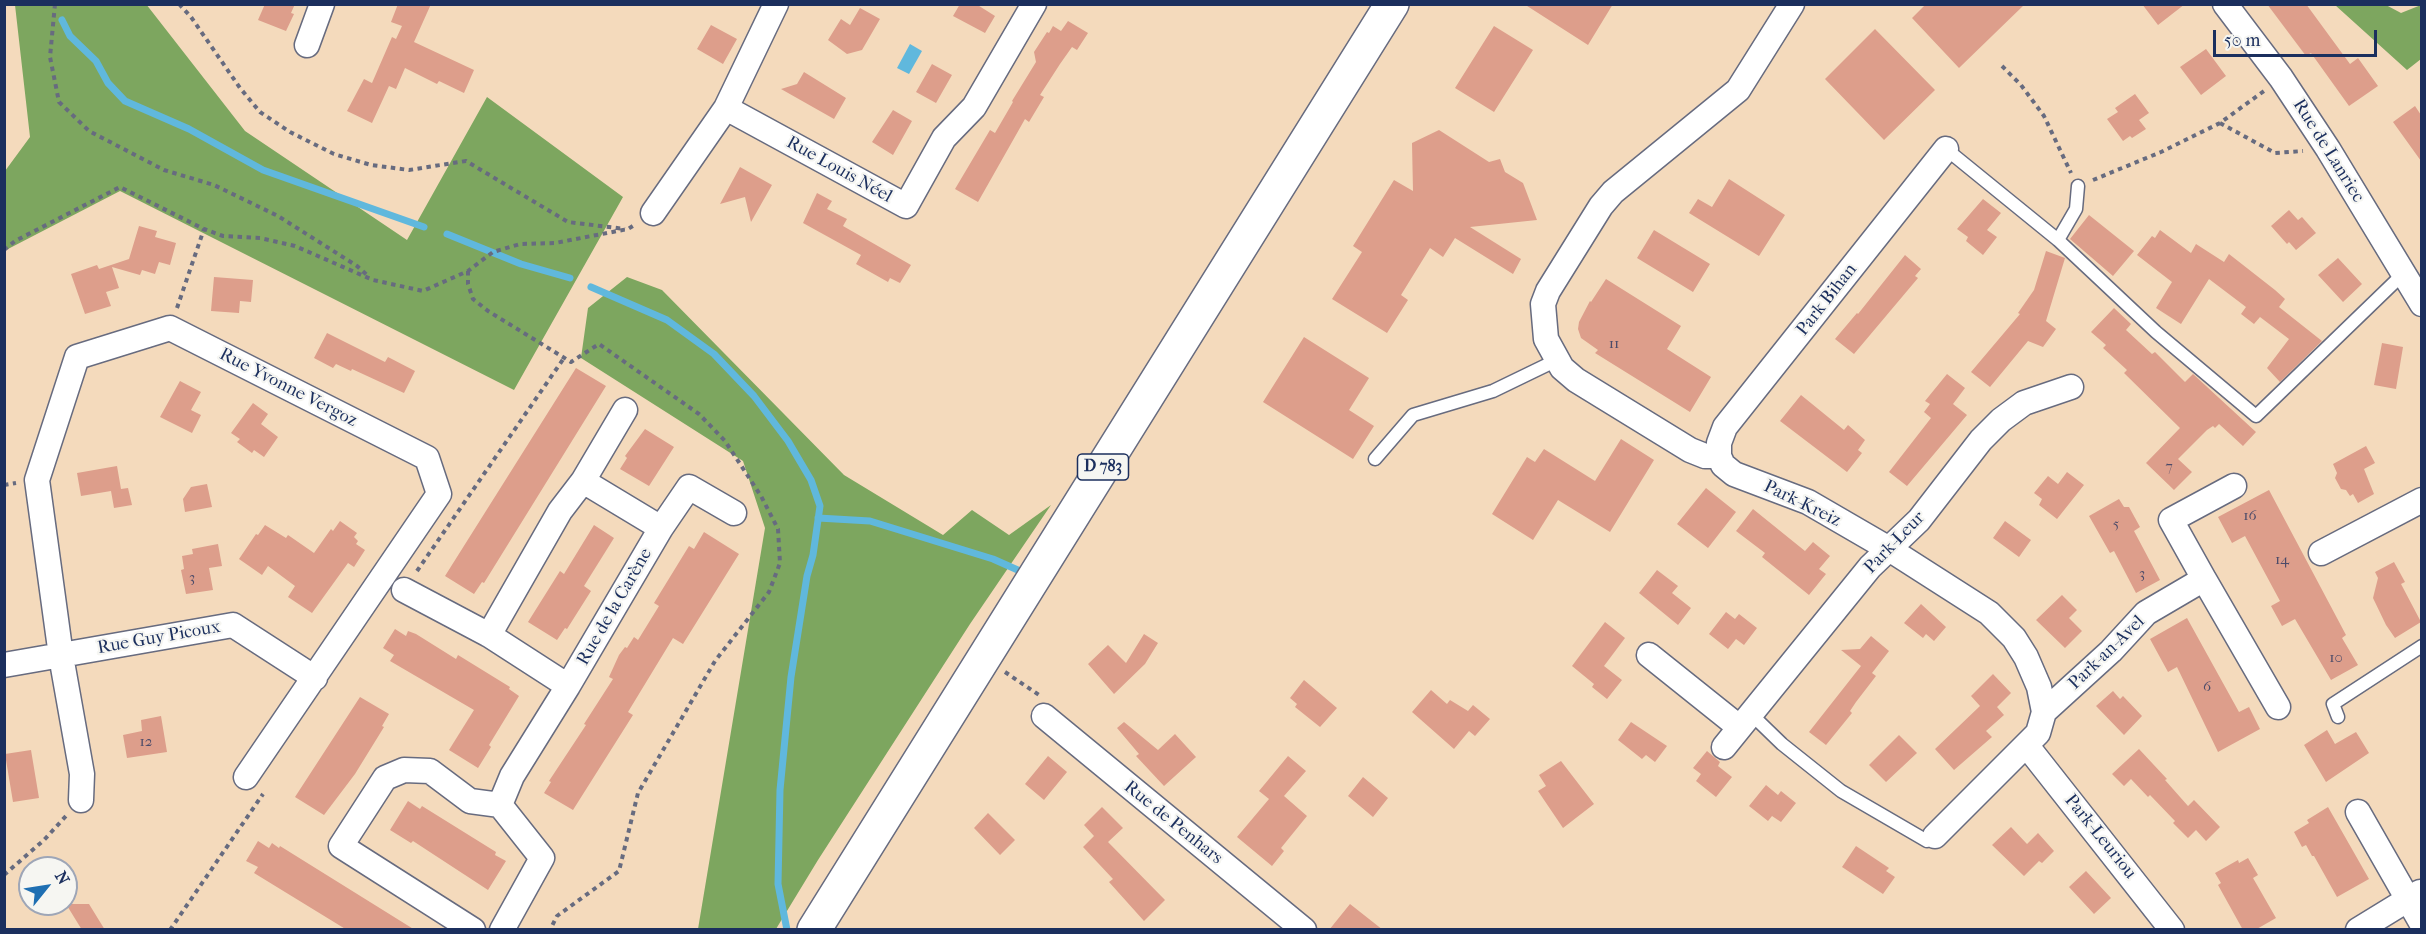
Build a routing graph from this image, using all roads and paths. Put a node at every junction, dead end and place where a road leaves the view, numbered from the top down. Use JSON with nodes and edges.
{"nodes":[{"id":1,"x":56,"y":4,"type":"edge"},
{"id":2,"x":179,"y":4,"type":"edge"},
{"id":3,"x":322,"y":4,"type":"edge"},
{"id":4,"x":776,"y":4,"type":"edge"},
{"id":5,"x":1034,"y":4,"type":"edge"},
{"id":6,"x":1392,"y":4,"type":"edge"},
{"id":7,"x":1792,"y":4,"type":"edge"},
{"id":8,"x":2225,"y":4,"type":"edge"},
{"id":9,"x":307,"y":45,"type":"dead end"},
{"id":10,"x":2002,"y":66,"type":"dead end"},
{"id":11,"x":2281,"y":78,"type":"junction"},
{"id":12,"x":726,"y":108,"type":"junction"},
{"id":13,"x":2220,"y":123,"type":"junction"},
{"id":14,"x":2328,"y":149,"type":"junction"},
{"id":15,"x":1946,"y":150,"type":"joint"},
{"id":16,"x":2078,"y":186,"type":"junction"},
{"id":17,"x":653,"y":213,"type":"dead end"},
{"id":18,"x":204,"y":230,"type":"junction"},
{"id":19,"x":2058,"y":240,"type":"junction"},
{"id":20,"x":4,"y":250,"type":"edge"},
{"id":21,"x":2404,"y":273,"type":"junction"},
{"id":22,"x":373,"y":280,"type":"junction"},
{"id":23,"x":2421,"y":304,"type":"edge"},
{"id":24,"x":170,"y":328,"type":"junction"},
{"id":25,"x":1557,"y":360,"type":"junction"},
{"id":26,"x":2071,"y":387,"type":"dead end"},
{"id":27,"x":626,"y":410,"type":"dead end"},
{"id":28,"x":1719,"y":456,"type":"junction"},
{"id":29,"x":1375,"y":459,"type":"dead end"},
{"id":30,"x":583,"y":481,"type":"junction"},
{"id":31,"x":2235,"y":486,"type":"dead end"},
{"id":32,"x":2421,"y":500,"type":"edge"},
{"id":33,"x":734,"y":513,"type":"dead end"},
{"id":34,"x":661,"y":528,"type":"junction"},
{"id":35,"x":1888,"y":549,"type":"junction"},
{"id":36,"x":2321,"y":553,"type":"dead end"},
{"id":37,"x":2204,"y":579,"type":"junction"},
{"id":38,"x":404,"y":590,"type":"dead end"},
{"id":39,"x":489,"y":635,"type":"junction"},
{"id":40,"x":2421,"y":646,"type":"edge"},
{"id":41,"x":1649,"y":655,"type":"dead end"},
{"id":42,"x":61,"y":656,"type":"junction"},
{"id":43,"x":983,"y":659,"type":"junction"},
{"id":44,"x":4,"y":665,"type":"edge"},
{"id":45,"x":315,"y":678,"type":"junction"},
{"id":46,"x":568,"y":686,"type":"junction"},
{"id":47,"x":2278,"y":707,"type":"dead end"},
{"id":48,"x":2044,"y":712,"type":"junction"},
{"id":49,"x":1044,"y":716,"type":"joint"},
{"id":50,"x":2338,"y":717,"type":"dead end"},
{"id":51,"x":1744,"y":720,"type":"junction"},
{"id":52,"x":2027,"y":746,"type":"junction"},
{"id":53,"x":1724,"y":747,"type":"dead end"},
{"id":54,"x":246,"y":777,"type":"dead end"},
{"id":55,"x":81,"y":800,"type":"joint"},
{"id":56,"x":500,"y":805,"type":"junction"},
{"id":57,"x":2358,"y":812,"type":"dead end"},
{"id":58,"x":1935,"y":836,"type":"joint"},
{"id":59,"x":4,"y":875,"type":"edge"},
{"id":60,"x":2414,"y":895,"type":"edge"},
{"id":61,"x":2421,"y":924,"type":"edge"},
{"id":62,"x":473,"y":930,"type":"edge"},
{"id":63,"x":502,"y":930,"type":"edge"},
{"id":64,"x":814,"y":930,"type":"edge"},
{"id":65,"x":1304,"y":930,"type":"edge"},
{"id":66,"x":2172,"y":930,"type":"edge"},
{"id":67,"x":2358,"y":930,"type":"edge"}],
"edges":[{"from":1,"to":22,"type":"path"},
{"from":2,"to":22,"type":"path"},
{"from":3,"to":9,"type":"street"},
{"from":4,"to":12,"type":"street"},
{"from":5,"to":12,"type":"street","name":"Rue Louis Néel"},
{"from":6,"to":43,"type":"main road","number":"D 783"},
{"from":7,"to":25,"type":"street"},
{"from":8,"to":11,"type":"street","name":"Rue de Lanriec"},
{"from":10,"to":16,"type":"path"},
{"from":11,"to":13,"type":"path"},
{"from":11,"to":14,"type":"street","name":"Rue de Lanriec"},
{"from":12,"to":17,"type":"street"},
{"from":13,"to":14,"type":"path"},
{"from":13,"to":16,"type":"path"},
{"from":14,"to":21,"type":"street","name":"Rue de Lanriec"},
{"from":15,"to":19,"type":"lane"},
{"from":15,"to":28,"type":"street","name":"Park Bihan"},
{"from":16,"to":19,"type":"lane"},
{"from":18,"to":20,"type":"path"},
{"from":18,"to":22,"type":"path"},
{"from":18,"to":24,"type":"path"},
{"from":19,"to":21,"type":"lane"},
{"from":21,"to":23,"type":"street","name":"Rue de Lanriec"},
{"from":24,"to":42,"type":"street"},
{"from":24,"to":45,"type":"street","name":"Rue Yvonne Vergoz"},
{"from":25,"to":28,"type":"street"},
{"from":25,"to":29,"type":"lane"},
{"from":26,"to":35,"type":"street","name":"Park-Leur"},
{"from":27,"to":30,"type":"street"},
{"from":28,"to":35,"type":"street","name":"Park-Kreiz"},
{"from":30,"to":34,"type":"street","name":"Rue de la Carène"},
{"from":30,"to":39,"type":"street"},
{"from":31,"to":37,"type":"street"},
{"from":32,"to":36,"type":"street"},
{"from":33,"to":34,"type":"street","name":"Rue de la Carène"},
{"from":34,"to":46,"type":"street","name":"Rue de la Carène"},
{"from":35,"to":48,"type":"street"},
{"from":35,"to":51,"type":"street","name":"Park-Leur"},
{"from":37,"to":47,"type":"street"},
{"from":37,"to":48,"type":"street","name":"Park-an-Avel"},
{"from":38,"to":39,"type":"street","name":"Rue de la Carène"},
{"from":39,"to":46,"type":"street","name":"Rue de la Carène"},
{"from":40,"to":50,"type":"lane"},
{"from":41,"to":51,"type":"street"},
{"from":42,"to":44,"type":"street","name":"Rue Guy Picoux"},
{"from":42,"to":45,"type":"street","name":"Rue Guy Picoux"},
{"from":42,"to":55,"type":"street"},
{"from":43,"to":49,"type":"path"},
{"from":43,"to":64,"type":"main road","number":"D 783"},
{"from":45,"to":54,"type":"street","name":"Rue Yvonne Vergoz"},
{"from":46,"to":56,"type":"street","name":"Rue de la Carène"},
{"from":48,"to":52,"type":"street"},
{"from":49,"to":65,"type":"street","name":"Rue de Penhars"},
{"from":51,"to":53,"type":"street","name":"Park-Leur"},
{"from":51,"to":58,"type":"lane"},
{"from":52,"to":58,"type":"street"},
{"from":52,"to":66,"type":"street","name":"Park-Leuriou"},
{"from":55,"to":59,"type":"path"},
{"from":56,"to":62,"type":"street"},
{"from":56,"to":63,"type":"street"},
{"from":57,"to":60,"type":"street"},
{"from":60,"to":61,"type":"street"},
{"from":60,"to":67,"type":"street"}]}
